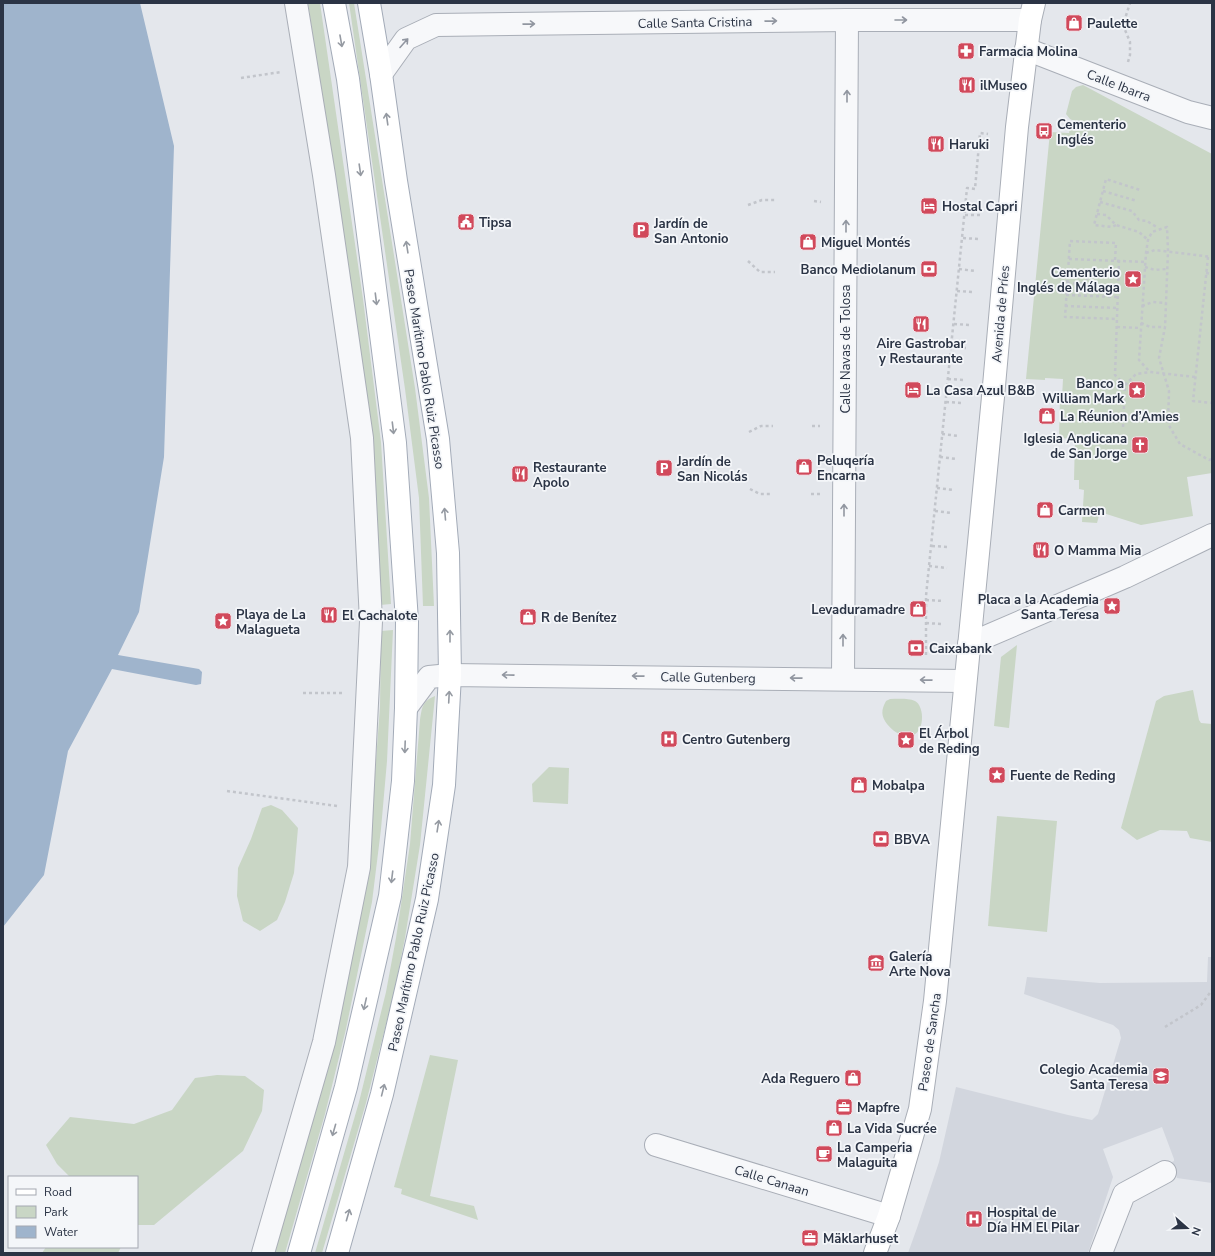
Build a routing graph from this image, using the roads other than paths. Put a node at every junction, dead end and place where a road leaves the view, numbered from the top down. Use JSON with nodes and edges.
{"nodes":[{"id":1,"x":296,"y":3,"type":"edge"},
{"id":2,"x":334,"y":3,"type":"edge"},
{"id":3,"x":369,"y":3,"type":"edge"},
{"id":4,"x":1032,"y":11,"type":"edge"},
{"id":5,"x":847,"y":20,"type":"junction"},
{"id":6,"x":1026,"y":49,"type":"junction"},
{"id":7,"x":381,"y":74,"type":"junction"},
{"id":8,"x":1212,"y":118,"type":"edge"},
{"id":9,"x":1212,"y":535,"type":"edge"},
{"id":10,"x":969,"y":644,"type":"junction"},
{"id":11,"x":450,"y":675,"type":"junction"},
{"id":12,"x":843,"y":679,"type":"junction"},
{"id":13,"x":965,"y":681,"type":"junction"},
{"id":14,"x":406,"y":708,"type":"junction"},
{"id":15,"x":656,"y":1144,"type":"dead end"},
{"id":16,"x":1165,"y":1172,"type":"dead end"},
{"id":17,"x":889,"y":1216,"type":"junction"},
{"id":18,"x":263,"y":1253,"type":"edge"},
{"id":19,"x":300,"y":1253,"type":"edge"},
{"id":20,"x":337,"y":1253,"type":"edge"},
{"id":21,"x":875,"y":1253,"type":"edge"},
{"id":22,"x":1101,"y":1253,"type":"edge"}],
"edges":[{"from":1,"to":18,"type":"street"},
{"from":2,"to":14,"type":"main road","one_way":true},
{"from":3,"to":7,"type":"main road","name":"Paseo Marítimo Pablo Ruiz Picasso"},
{"from":5,"to":4,"type":"street","name":"Calle Santa Cristina","one_way":true},
{"from":4,"to":6,"type":"main road","name":"Avenida de Príes"},
{"from":7,"to":5,"type":"street","name":"Calle Santa Cristina","one_way":true},
{"from":12,"to":5,"type":"street","name":"Calle Navas de Tolosa","one_way":true},
{"from":6,"to":8,"type":"street","name":"Calle Ibarra"},
{"from":6,"to":10,"type":"main road","name":"Avenida de Príes"},
{"from":11,"to":7,"type":"main road","name":"Paseo Marítimo Pablo Ruiz Picasso","one_way":true},
{"from":9,"to":10,"type":"street"},
{"from":10,"to":13,"type":"main road","name":"Avenida de Príes"},
{"from":12,"to":11,"type":"street","name":"Calle Gutenberg","one_way":true},
{"from":11,"to":14,"type":"street","name":"Calle Gutenberg"},
{"from":20,"to":11,"type":"main road","name":"Paseo Marítimo Pablo Ruiz Picasso","one_way":true},
{"from":13,"to":12,"type":"street","name":"Calle Gutenberg","one_way":true},
{"from":13,"to":17,"type":"main road","name":"Paseo de Sancha"},
{"from":14,"to":19,"type":"main road","one_way":true},
{"from":15,"to":17,"type":"street","name":"Calle Canaan"},
{"from":16,"to":22,"type":"street"},
{"from":17,"to":21,"type":"main road","name":"Paseo de Sancha"}]}
